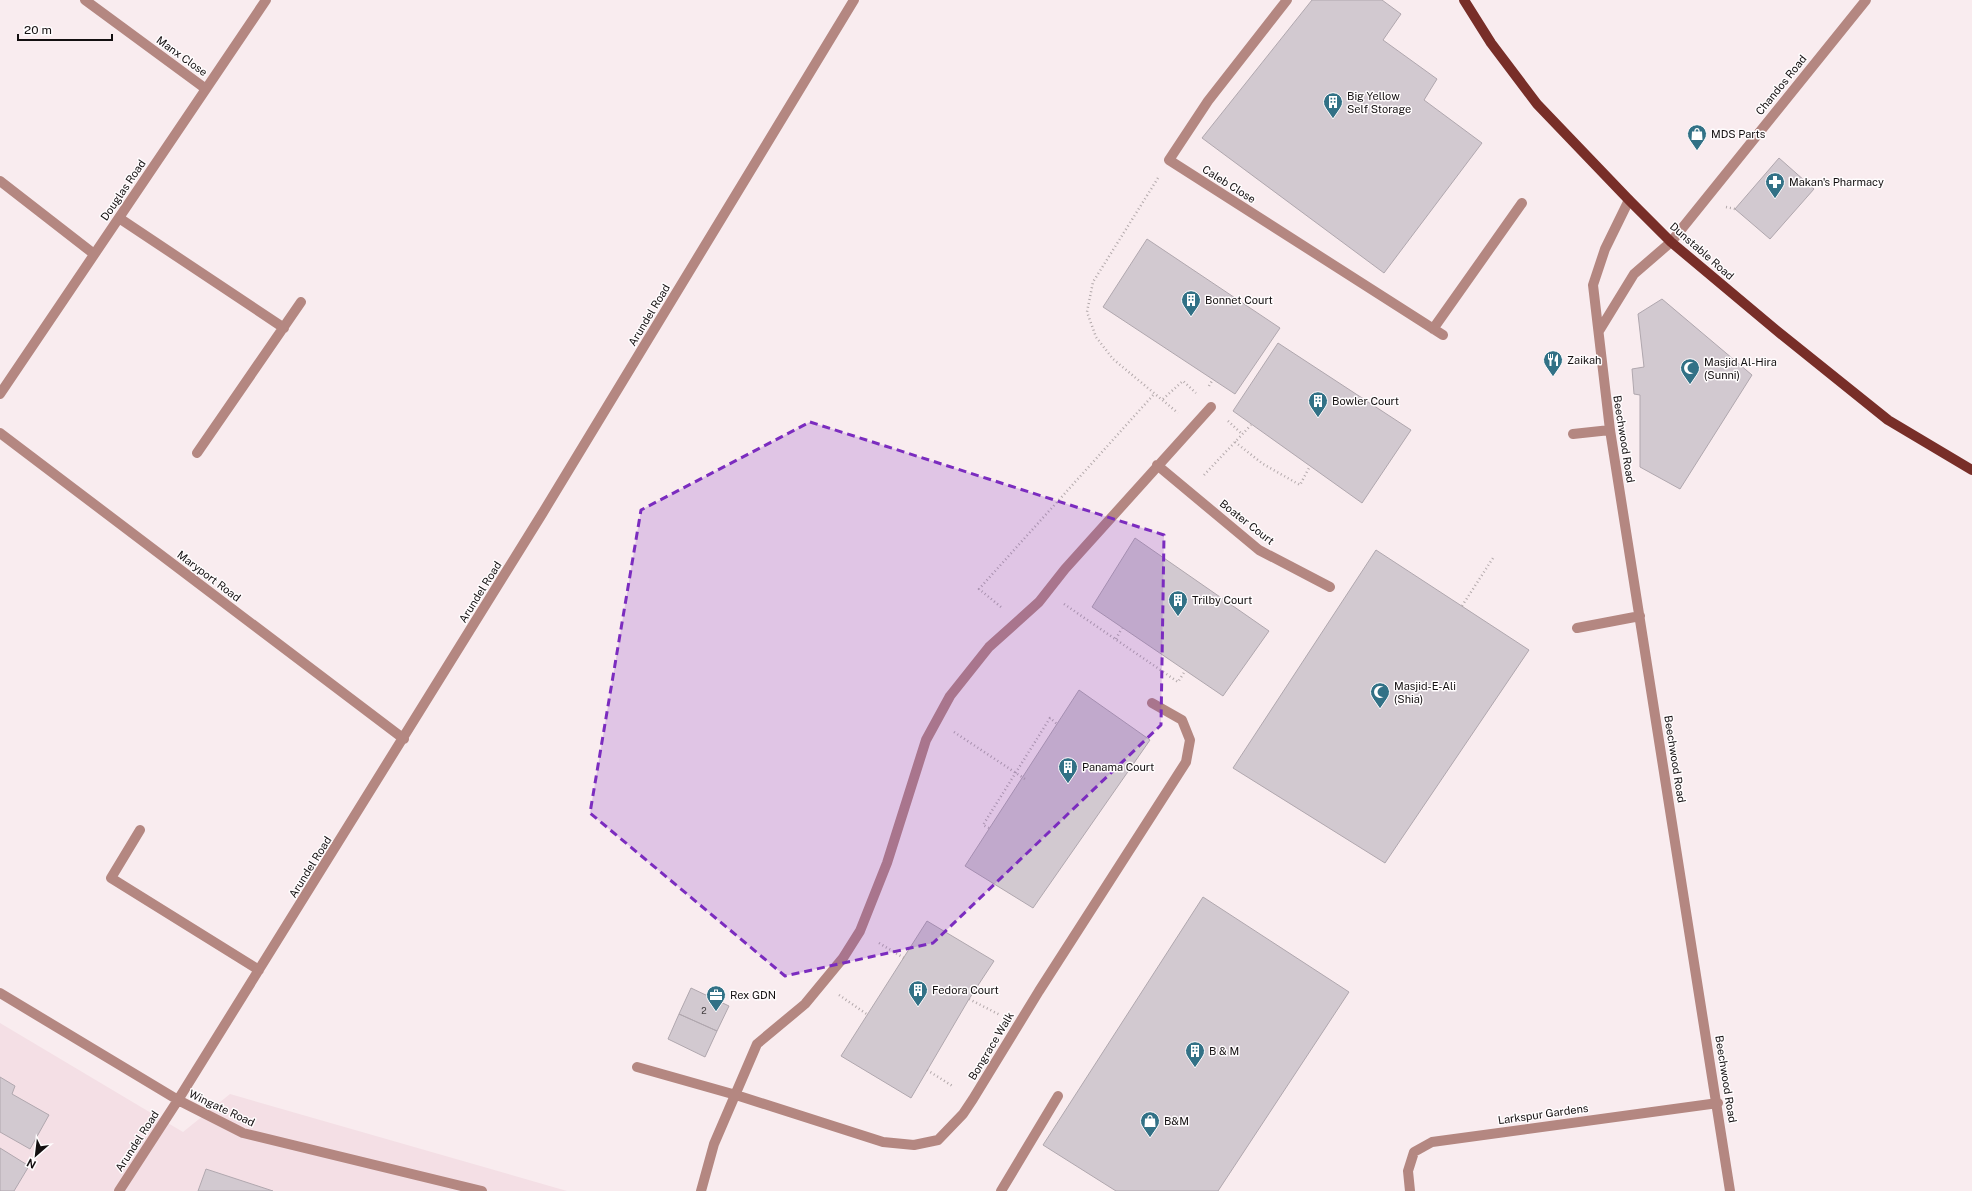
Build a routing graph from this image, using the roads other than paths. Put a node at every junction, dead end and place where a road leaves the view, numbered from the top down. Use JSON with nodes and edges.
{"nodes":[{"id":1,"x":85,"y":0,"type":"edge"},
{"id":2,"x":266,"y":0,"type":"edge"},
{"id":3,"x":854,"y":0,"type":"edge"},
{"id":4,"x":1287,"y":0,"type":"edge"},
{"id":5,"x":1464,"y":0,"type":"edge"},
{"id":6,"x":1866,"y":0,"type":"edge"},
{"id":7,"x":206,"y":89,"type":"junction"},
{"id":8,"x":0,"y":181,"type":"edge"},
{"id":9,"x":1629,"y":200,"type":"junction"},
{"id":10,"x":1522,"y":203,"type":"dead end"},
{"id":11,"x":119,"y":218,"type":"junction"},
{"id":12,"x":1671,"y":242,"type":"junction"},
{"id":13,"x":94,"y":254,"type":"junction"},
{"id":14,"x":301,"y":302,"type":"dead end"},
{"id":15,"x":284,"y":328,"type":"junction"},
{"id":16,"x":1433,"y":328,"type":"junction"},
{"id":17,"x":1600,"y":330,"type":"junction"},
{"id":18,"x":1443,"y":335,"type":"dead end"},
{"id":19,"x":0,"y":394,"type":"edge"},
{"id":20,"x":1211,"y":407,"type":"dead end"},
{"id":21,"x":1610,"y":430,"type":"junction"},
{"id":22,"x":0,"y":433,"type":"edge"},
{"id":23,"x":1573,"y":434,"type":"dead end"},
{"id":24,"x":197,"y":453,"type":"dead end"},
{"id":25,"x":1157,"y":465,"type":"junction"},
{"id":26,"x":1972,"y":470,"type":"edge"},
{"id":27,"x":1330,"y":587,"type":"dead end"},
{"id":28,"x":1640,"y":616,"type":"junction"},
{"id":29,"x":1577,"y":628,"type":"dead end"},
{"id":30,"x":1152,"y":703,"type":"dead end"},
{"id":31,"x":404,"y":739,"type":"junction"},
{"id":32,"x":140,"y":830,"type":"dead end"},
{"id":33,"x":259,"y":970,"type":"junction"},
{"id":34,"x":0,"y":993,"type":"edge"},
{"id":35,"x":636,"y":1067,"type":"dead end"},
{"id":36,"x":736,"y":1095,"type":"junction"},
{"id":37,"x":1058,"y":1096,"type":"dead end"},
{"id":38,"x":178,"y":1100,"type":"junction"},
{"id":39,"x":1718,"y":1102,"type":"junction"},
{"id":40,"x":119,"y":1191,"type":"edge"},
{"id":41,"x":482,"y":1191,"type":"edge"},
{"id":42,"x":701,"y":1191,"type":"edge"},
{"id":43,"x":1001,"y":1191,"type":"edge"},
{"id":44,"x":1410,"y":1191,"type":"edge"},
{"id":45,"x":1730,"y":1191,"type":"edge"}],
"edges":[{"from":1,"to":7,"type":"street","name":"Manx Close"},
{"from":2,"to":7,"type":"street","name":"Douglas Road"},
{"from":3,"to":31,"type":"street","name":"Arundel Road"},
{"from":4,"to":16,"type":"street","name":"Caleb Close"},
{"from":5,"to":9,"type":"main road","name":"Dunstable Road"},
{"from":6,"to":12,"type":"street","name":"Chandos Road"},
{"from":7,"to":11,"type":"street","name":"Douglas Road"},
{"from":8,"to":13,"type":"street"},
{"from":9,"to":12,"type":"main road","name":"Dunstable Road"},
{"from":9,"to":17,"type":"street","name":"Beechwood Road"},
{"from":10,"to":16,"type":"street"},
{"from":11,"to":13,"type":"street","name":"Douglas Road"},
{"from":11,"to":15,"type":"street"},
{"from":12,"to":17,"type":"street"},
{"from":12,"to":26,"type":"main road","name":"Dunstable Road"},
{"from":13,"to":19,"type":"street","name":"Douglas Road"},
{"from":14,"to":15,"type":"street"},
{"from":15,"to":24,"type":"street"},
{"from":16,"to":18,"type":"street","name":"Caleb Close"},
{"from":17,"to":21,"type":"street","name":"Beechwood Road"},
{"from":20,"to":25,"type":"street"},
{"from":21,"to":23,"type":"street"},
{"from":21,"to":28,"type":"street","name":"Beechwood Road"},
{"from":22,"to":31,"type":"street","name":"Maryport Road"},
{"from":25,"to":27,"type":"street","name":"Boater Court"},
{"from":25,"to":36,"type":"street"},
{"from":28,"to":29,"type":"street"},
{"from":28,"to":39,"type":"street","name":"Beechwood Road"},
{"from":30,"to":36,"type":"street","name":"Bongrace Walk"},
{"from":31,"to":33,"type":"street","name":"Arundel Road"},
{"from":32,"to":33,"type":"street"},
{"from":33,"to":38,"type":"street","name":"Arundel Road"},
{"from":34,"to":38,"type":"street","name":"Wingate Road"},
{"from":35,"to":36,"type":"street","name":"Bongrace Walk"},
{"from":36,"to":42,"type":"street"},
{"from":37,"to":43,"type":"street"},
{"from":38,"to":40,"type":"street","name":"Arundel Road"},
{"from":38,"to":41,"type":"street","name":"Wingate Road"},
{"from":39,"to":44,"type":"street","name":"Larkspur Gardens"},
{"from":39,"to":45,"type":"street","name":"Beechwood Road"}]}
